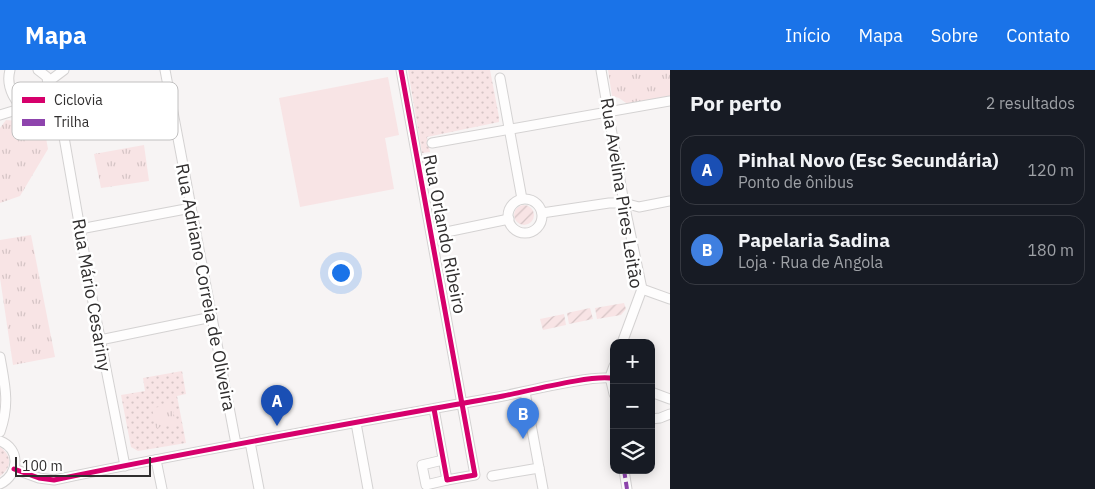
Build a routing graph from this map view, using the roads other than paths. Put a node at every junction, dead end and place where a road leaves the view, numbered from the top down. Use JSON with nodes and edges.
{"nodes":[{"id":1,"x":10,"y":70,"type":"edge"},
{"id":2,"x":39,"y":70,"type":"edge"},
{"id":3,"x":401,"y":70,"type":"edge"},
{"id":4,"x":601,"y":70,"type":"edge"},
{"id":5,"x":62,"y":71,"type":"edge"},
{"id":6,"x":500,"y":78,"type":"dead end"},
{"id":7,"x":47,"y":82,"type":"edge"},
{"id":8,"x":50,"y":82,"type":"edge"},
{"id":9,"x":0,"y":89,"type":"edge"},
{"id":10,"x":670,"y":101,"type":"edge"},
{"id":11,"x":12,"y":109,"type":"edge"},
{"id":12,"x":609,"y":112,"type":"junction"},
{"id":13,"x":0,"y":115,"type":"edge"},
{"id":14,"x":510,"y":130,"type":"junction"},
{"id":15,"x":178,"y":138,"type":"edge"},
{"id":16,"x":65,"y":140,"type":"edge"},
{"id":17,"x":432,"y":143,"type":"dead end"},
{"id":18,"x":522,"y":199,"type":"junction"},
{"id":19,"x":670,"y":201,"type":"edge"},
{"id":20,"x":624,"y":203,"type":"junction"},
{"id":21,"x":191,"y":208,"type":"junction"},
{"id":22,"x":542,"y":213,"type":"junction"},
{"id":23,"x":509,"y":219,"type":"junction"},
{"id":24,"x":80,"y":229,"type":"junction"},
{"id":25,"x":432,"y":235,"type":"junction"},
{"id":26,"x":642,"y":289,"type":"junction"},
{"id":27,"x":670,"y":299,"type":"edge"},
{"id":28,"x":212,"y":317,"type":"junction"},
{"id":29,"x":623,"y":339,"type":"edge"},
{"id":30,"x":100,"y":340,"type":"junction"},
{"id":31,"x":0,"y":357,"type":"edge"},
{"id":32,"x":610,"y":378,"type":"edge"},
{"id":33,"x":525,"y":392,"type":"junction"},
{"id":34,"x":655,"y":393,"type":"edge"},
{"id":35,"x":670,"y":399,"type":"edge"},
{"id":36,"x":462,"y":404,"type":"junction"},
{"id":37,"x":434,"y":409,"type":"junction"},
{"id":38,"x":670,"y":414,"type":"edge"},
{"id":39,"x":655,"y":419,"type":"edge"},
{"id":40,"x":356,"y":423,"type":"junction"},
{"id":41,"x":0,"y":432,"type":"edge"},
{"id":42,"x":0,"y":440,"type":"edge"},
{"id":43,"x":250,"y":442,"type":"junction"},
{"id":44,"x":236,"y":444,"type":"junction"},
{"id":45,"x":156,"y":460,"type":"junction"},
{"id":46,"x":443,"y":460,"type":"junction"},
{"id":47,"x":125,"y":466,"type":"junction"},
{"id":48,"x":538,"y":468,"type":"junction"},
{"id":49,"x":14,"y":469,"type":"junction"},
{"id":50,"x":625,"y":474,"type":"edge"},
{"id":51,"x":492,"y":476,"type":"dead end"},
{"id":52,"x":447,"y":480,"type":"junction"},
{"id":53,"x":0,"y":484,"type":"edge"},
{"id":54,"x":54,"y":485,"type":"edge"},
{"id":55,"x":162,"y":489,"type":"edge"},
{"id":56,"x":259,"y":489,"type":"edge"},
{"id":57,"x":368,"y":489,"type":"edge"},
{"id":58,"x":543,"y":489,"type":"edge"},
{"id":59,"x":627,"y":489,"type":"edge"}],
"edges":[{"from":1,"to":9,"type":"street"},
{"from":2,"to":5,"type":"street"},
{"from":2,"to":7,"type":"street"},
{"from":3,"to":25,"type":"street","name":"Rua Orlando Ribeiro"},
{"from":4,"to":12,"type":"street","name":"Rua Avelina Pires Leitão"},
{"from":5,"to":8,"type":"street"},
{"from":6,"to":14,"type":"street"},
{"from":10,"to":12,"type":"street"},
{"from":11,"to":13,"type":"street"},
{"from":12,"to":14,"type":"street"},
{"from":12,"to":20,"type":"street","name":"Rua Avelina Pires Leitão"},
{"from":14,"to":17,"type":"street"},
{"from":14,"to":18,"type":"street"},
{"from":15,"to":21,"type":"street","name":"Rua Adriano Correia de Oliveira"},
{"from":16,"to":24,"type":"street","name":"Rua Mário Cesariny"},
{"from":18,"to":22,"type":"street"},
{"from":18,"to":23,"type":"street"},
{"from":19,"to":20,"type":"street"},
{"from":20,"to":22,"type":"street"},
{"from":20,"to":26,"type":"street","name":"Rua Avelina Pires Leitão"},
{"from":21,"to":24,"type":"street"},
{"from":21,"to":28,"type":"street","name":"Rua Adriano Correia de Oliveira"},
{"from":22,"to":23,"type":"street"},
{"from":23,"to":25,"type":"street"},
{"from":24,"to":30,"type":"street","name":"Rua Mário Cesariny"},
{"from":25,"to":36,"type":"street","name":"Rua Orlando Ribeiro"},
{"from":26,"to":27,"type":"street"},
{"from":26,"to":29,"type":"street","name":"Rua Avelina Pires Leitão"},
{"from":28,"to":30,"type":"street"},
{"from":28,"to":44,"type":"street","name":"Rua Adriano Correia de Oliveira"},
{"from":30,"to":47,"type":"street","name":"Rua Mário Cesariny"},
{"from":31,"to":41,"type":"street"},
{"from":32,"to":33,"type":"street"},
{"from":33,"to":36,"type":"street"},
{"from":33,"to":48,"type":"street"},
{"from":34,"to":35,"type":"street"},
{"from":36,"to":37,"type":"street"},
{"from":36,"to":52,"type":"street","name":"Rua Orlando Ribeiro"},
{"from":37,"to":40,"type":"street"},
{"from":37,"to":46,"type":"street"},
{"from":38,"to":39,"type":"street"},
{"from":40,"to":43,"type":"street"},
{"from":40,"to":57,"type":"street"},
{"from":42,"to":49,"type":"street"},
{"from":43,"to":44,"type":"street"},
{"from":43,"to":56,"type":"street"},
{"from":44,"to":45,"type":"street"},
{"from":45,"to":47,"type":"street"},
{"from":45,"to":55,"type":"street"},
{"from":46,"to":52,"type":"street"},
{"from":46,"to":52,"type":"street"},
{"from":47,"to":54,"type":"street"},
{"from":48,"to":51,"type":"street"},
{"from":48,"to":58,"type":"street"},
{"from":49,"to":53,"type":"street"},
{"from":49,"to":54,"type":"street"},
{"from":50,"to":59,"type":"street"}]}
